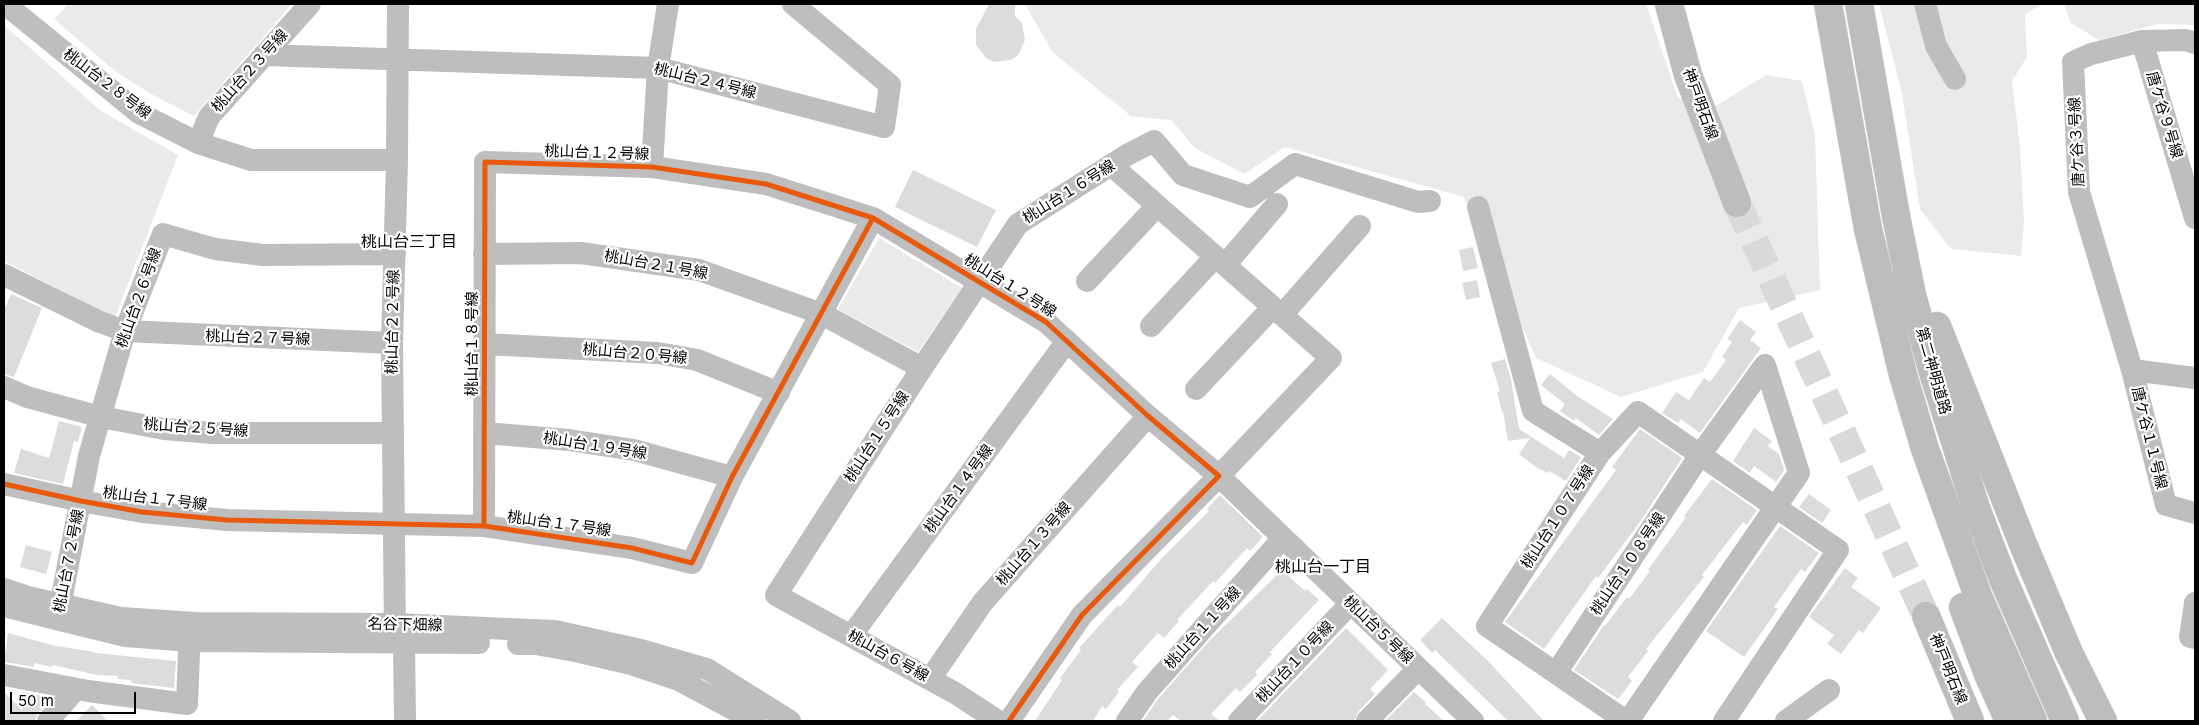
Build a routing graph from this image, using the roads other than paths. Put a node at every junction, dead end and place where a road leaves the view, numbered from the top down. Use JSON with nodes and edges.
{"nodes":[{"id":1,"x":6,"y":4,"type":"edge"},
{"id":2,"x":310,"y":4,"type":"edge"},
{"id":3,"x":398,"y":4,"type":"edge"},
{"id":4,"x":670,"y":4,"type":"edge"},
{"id":5,"x":793,"y":4,"type":"edge"},
{"id":6,"x":1669,"y":4,"type":"edge"},
{"id":7,"x":1828,"y":4,"type":"edge"},
{"id":8,"x":1859,"y":4,"type":"edge"},
{"id":9,"x":1925,"y":4,"type":"edge"},
{"id":10,"x":2142,"y":41,"type":"junction"},
{"id":11,"x":2195,"y":43,"type":"edge"},
{"id":12,"x":264,"y":55,"type":"junction"},
{"id":13,"x":398,"y":60,"type":"junction"},
{"id":14,"x":658,"y":68,"type":"junction"},
{"id":15,"x":1956,"y":79,"type":"dead end"},
{"id":16,"x":1881,"y":137,"type":"junction"},
{"id":17,"x":198,"y":143,"type":"junction"},
{"id":18,"x":397,"y":160,"type":"junction"},
{"id":19,"x":1119,"y":160,"type":"junction"},
{"id":20,"x":486,"y":162,"type":"joint"},
{"id":21,"x":652,"y":167,"type":"junction"},
{"id":22,"x":1430,"y":201,"type":"dead end"},
{"id":23,"x":1737,"y":203,"type":"tunnel mouth"},
{"id":24,"x":1277,"y":204,"type":"dead end"},
{"id":25,"x":1157,"y":206,"type":"junction"},
{"id":26,"x":1478,"y":207,"type":"dead end"},
{"id":27,"x":873,"y":218,"type":"junction"},
{"id":28,"x":2195,"y":218,"type":"edge"},
{"id":29,"x":1360,"y":226,"type":"dead end"},
{"id":30,"x":1868,"y":229,"type":"junction"},
{"id":31,"x":395,"y":254,"type":"junction"},
{"id":32,"x":484,"y":254,"type":"junction"},
{"id":33,"x":1220,"y":261,"type":"junction"},
{"id":34,"x":4,"y":275,"type":"edge"},
{"id":35,"x":980,"y":280,"type":"junction"},
{"id":36,"x":1087,"y":281,"type":"dead end"},
{"id":37,"x":1277,"y":311,"type":"junction"},
{"id":38,"x":822,"y":314,"type":"junction"},
{"id":39,"x":1151,"y":326,"type":"dead end"},
{"id":40,"x":125,"y":331,"type":"junction"},
{"id":41,"x":1067,"y":341,"type":"junction"},
{"id":42,"x":392,"y":343,"type":"junction"},
{"id":43,"x":485,"y":344,"type":"junction"},
{"id":44,"x":922,"y":368,"type":"junction"},
{"id":45,"x":2132,"y":370,"type":"junction"},
{"id":46,"x":2195,"y":378,"type":"edge"},
{"id":47,"x":4,"y":388,"type":"edge"},
{"id":48,"x":1196,"y":389,"type":"dead end"},
{"id":49,"x":779,"y":393,"type":"junction"},
{"id":50,"x":1148,"y":416,"type":"junction"},
{"id":51,"x":101,"y":417,"type":"junction"},
{"id":52,"x":485,"y":432,"type":"junction"},
{"id":53,"x":392,"y":434,"type":"junction"},
{"id":54,"x":1600,"y":453,"type":"junction"},
{"id":55,"x":1700,"y":455,"type":"junction"},
{"id":56,"x":1219,"y":476,"type":"junction"},
{"id":57,"x":732,"y":477,"type":"junction"},
{"id":58,"x":4,"y":484,"type":"edge"},
{"id":59,"x":80,"y":502,"type":"junction"},
{"id":60,"x":1774,"y":506,"type":"junction"},
{"id":61,"x":2195,"y":513,"type":"edge"},
{"id":62,"x":392,"y":525,"type":"junction"},
{"id":63,"x":484,"y":526,"type":"junction"},
{"id":64,"x":1283,"y":538,"type":"junction"},
{"id":65,"x":4,"y":589,"type":"edge"},
{"id":66,"x":776,"y":595,"type":"joint"},
{"id":67,"x":2195,"y":603,"type":"edge"},
{"id":68,"x":1350,"y":604,"type":"junction"},
{"id":69,"x":4,"y":606,"type":"edge"},
{"id":70,"x":59,"y":613,"type":"junction"},
{"id":71,"x":1926,"y":616,"type":"tunnel mouth"},
{"id":72,"x":190,"y":632,"type":"junction"},
{"id":73,"x":398,"y":636,"type":"junction"},
{"id":74,"x":851,"y":636,"type":"junction"},
{"id":75,"x":2195,"y":638,"type":"edge"},
{"id":76,"x":1418,"y":669,"type":"junction"},
{"id":77,"x":1556,"y":673,"type":"junction"},
{"id":78,"x":4,"y":675,"type":"edge"},
{"id":79,"x":930,"y":679,"type":"junction"},
{"id":80,"x":76,"y":689,"type":"junction"},
{"id":81,"x":1829,"y":690,"type":"dead end"},
{"id":82,"x":187,"y":704,"type":"junction"},
{"id":83,"x":48,"y":721,"type":"edge"},
{"id":84,"x":170,"y":721,"type":"edge"},
{"id":85,"x":404,"y":721,"type":"edge"},
{"id":86,"x":754,"y":721,"type":"edge"},
{"id":87,"x":790,"y":721,"type":"edge"},
{"id":88,"x":998,"y":721,"type":"edge"},
{"id":89,"x":1009,"y":721,"type":"edge"},
{"id":90,"x":1127,"y":721,"type":"edge"},
{"id":91,"x":1239,"y":721,"type":"edge"},
{"id":92,"x":1367,"y":721,"type":"edge"},
{"id":93,"x":1473,"y":721,"type":"edge"},
{"id":94,"x":1627,"y":721,"type":"edge"},
{"id":95,"x":1724,"y":721,"type":"edge"},
{"id":96,"x":1786,"y":721,"type":"edge"},
{"id":97,"x":1970,"y":721,"type":"edge"},
{"id":98,"x":2008,"y":721,"type":"edge"},
{"id":99,"x":2033,"y":721,"type":"edge"},
{"id":100,"x":2065,"y":721,"type":"edge"},
{"id":101,"x":2103,"y":721,"type":"edge"}],
"edges":[{"from":1,"to":17,"type":"street","name":"桃山台２８号線"},
{"from":2,"to":12,"type":"street","name":"桃山台２３号線"},
{"from":3,"to":13,"type":"street","name":"桃山台２２号線"},
{"from":4,"to":14,"type":"street"},
{"from":5,"to":14,"type":"street","name":"桃山台２４号線"},
{"from":6,"to":23,"type":"main road","name":"神戸明石線"},
{"from":7,"to":30,"type":"main road","name":"第二神明道路"},
{"from":8,"to":16,"type":"main road","name":"第二神明道路"},
{"from":9,"to":15,"type":"street"},
{"from":10,"to":11,"type":"street","name":"唐ケ谷３号線"},
{"from":10,"to":28,"type":"street","name":"唐ケ谷９号線"},
{"from":10,"to":45,"type":"street","name":"唐ケ谷３号線"},
{"from":12,"to":13,"type":"street","name":"桃山台２４号線"},
{"from":12,"to":17,"type":"street","name":"桃山台２３号線"},
{"from":13,"to":14,"type":"street","name":"桃山台２４号線"},
{"from":13,"to":18,"type":"street","name":"桃山台２２号線"},
{"from":14,"to":21,"type":"street"},
{"from":16,"to":100,"type":"main road","name":"第二神明道路"},
{"from":16,"to":101,"type":"main road"},
{"from":17,"to":18,"type":"street","name":"桃山台２８号線"},
{"from":18,"to":31,"type":"street","name":"桃山台２２号線"},
{"from":19,"to":22,"type":"street","name":"桃山台１６号線"},
{"from":19,"to":25,"type":"street"},
{"from":19,"to":35,"type":"street","name":"桃山台１６号線"},
{"from":20,"to":21,"type":"street","name":"桃山台１２号線"},
{"from":20,"to":32,"type":"street","name":"桃山台１８号線"},
{"from":21,"to":27,"type":"street","name":"桃山台１２号線"},
{"from":24,"to":33,"type":"street"},
{"from":25,"to":33,"type":"street"},
{"from":25,"to":36,"type":"street"},
{"from":26,"to":54,"type":"street"},
{"from":27,"to":35,"type":"street","name":"桃山台１２号線"},
{"from":27,"to":38,"type":"street","name":"桃山台１７号線"},
{"from":29,"to":37,"type":"street"},
{"from":30,"to":98,"type":"main road"},
{"from":30,"to":99,"type":"main road","name":"第二神明道路"},
{"from":31,"to":40,"type":"street","name":"桃山台２６号線"},
{"from":31,"to":42,"type":"street","name":"桃山台２２号線"},
{"from":32,"to":38,"type":"street","name":"桃山台２１号線"},
{"from":32,"to":43,"type":"street","name":"桃山台１８号線"},
{"from":33,"to":37,"type":"street"},
{"from":33,"to":39,"type":"street"},
{"from":34,"to":40,"type":"street","name":"桃山台２７号線"},
{"from":35,"to":41,"type":"street","name":"桃山台１２号線"},
{"from":35,"to":44,"type":"street","name":"桃山台１５号線"},
{"from":37,"to":48,"type":"street"},
{"from":37,"to":56,"type":"street"},
{"from":38,"to":44,"type":"street","name":"桃山台２１号線"},
{"from":38,"to":49,"type":"street","name":"桃山台１７号線"},
{"from":40,"to":42,"type":"street","name":"桃山台２７号線"},
{"from":40,"to":51,"type":"street","name":"桃山台２６号線"},
{"from":41,"to":50,"type":"street","name":"桃山台１２号線"},
{"from":41,"to":74,"type":"street","name":"桃山台１４号線"},
{"from":42,"to":53,"type":"street","name":"桃山台２２号線"},
{"from":43,"to":49,"type":"street","name":"桃山台２０号線"},
{"from":43,"to":52,"type":"street","name":"桃山台１８号線"},
{"from":44,"to":66,"type":"street","name":"桃山台１５号線"},
{"from":45,"to":46,"type":"street"},
{"from":45,"to":61,"type":"street","name":"唐ケ谷１１号線"},
{"from":47,"to":51,"type":"street","name":"桃山台２５号線"},
{"from":49,"to":57,"type":"street","name":"桃山台１７号線"},
{"from":50,"to":56,"type":"street","name":"桃山台１２号線"},
{"from":50,"to":79,"type":"street","name":"桃山台１３号線"},
{"from":51,"to":53,"type":"street","name":"桃山台２５号線"},
{"from":51,"to":59,"type":"street","name":"桃山台２６号線"},
{"from":52,"to":57,"type":"street","name":"桃山台１９号線"},
{"from":52,"to":63,"type":"street","name":"桃山台１８号線"},
{"from":53,"to":62,"type":"street","name":"桃山台２２号線"},
{"from":54,"to":55,"type":"street","name":"桃山台１０７号線"},
{"from":54,"to":77,"type":"street","name":"桃山台１０７号線"},
{"from":55,"to":60,"type":"street","name":"桃山台１０７号線"},
{"from":55,"to":60,"type":"street","name":"桃山台１０８号線"},
{"from":55,"to":77,"type":"street","name":"桃山台１０８号線"},
{"from":56,"to":64,"type":"street","name":"桃山台５号線"},
{"from":56,"to":89,"type":"street"},
{"from":57,"to":63,"type":"street","name":"桃山台１７号線"},
{"from":58,"to":59,"type":"street","name":"桃山台１７号線"},
{"from":59,"to":62,"type":"street","name":"桃山台１７号線"},
{"from":59,"to":70,"type":"street","name":"桃山台７２号線"},
{"from":60,"to":94,"type":"street","name":"桃山台１０７号線"},
{"from":60,"to":95,"type":"street","name":"桃山台１０７号線"},
{"from":62,"to":63,"type":"street","name":"桃山台１７号線"},
{"from":62,"to":73,"type":"street","name":"桃山台２２号線"},
{"from":64,"to":68,"type":"street","name":"桃山台５号線"},
{"from":64,"to":90,"type":"street","name":"桃山台１１号線"},
{"from":65,"to":70,"type":"street","name":"名谷下畑線"},
{"from":66,"to":74,"type":"street","name":"桃山台６号線"},
{"from":67,"to":75,"type":"street"},
{"from":68,"to":76,"type":"street","name":"桃山台５号線"},
{"from":68,"to":91,"type":"street","name":"桃山台１０号線"},
{"from":69,"to":70,"type":"street","name":"名谷下畑線"},
{"from":70,"to":72,"type":"street","name":"名谷下畑線"},
{"from":71,"to":97,"type":"main road","name":"神戸明石線"},
{"from":72,"to":73,"type":"street","name":"名谷下畑線"},
{"from":72,"to":82,"type":"street"},
{"from":73,"to":85,"type":"street","name":"桃山台２２号線"},
{"from":73,"to":86,"type":"street","name":"名谷下畑線"},
{"from":73,"to":87,"type":"street","name":"名谷下畑線"},
{"from":74,"to":79,"type":"street","name":"桃山台６号線"},
{"from":76,"to":92,"type":"street"},
{"from":76,"to":93,"type":"street","name":"桃山台５号線"},
{"from":77,"to":94,"type":"street","name":"桃山台１０７号線"},
{"from":78,"to":80,"type":"street"},
{"from":79,"to":88,"type":"street","name":"桃山台６号線"},
{"from":80,"to":82,"type":"street"},
{"from":80,"to":83,"type":"street"},
{"from":81,"to":96,"type":"street"},
{"from":82,"to":84,"type":"street"}]}
